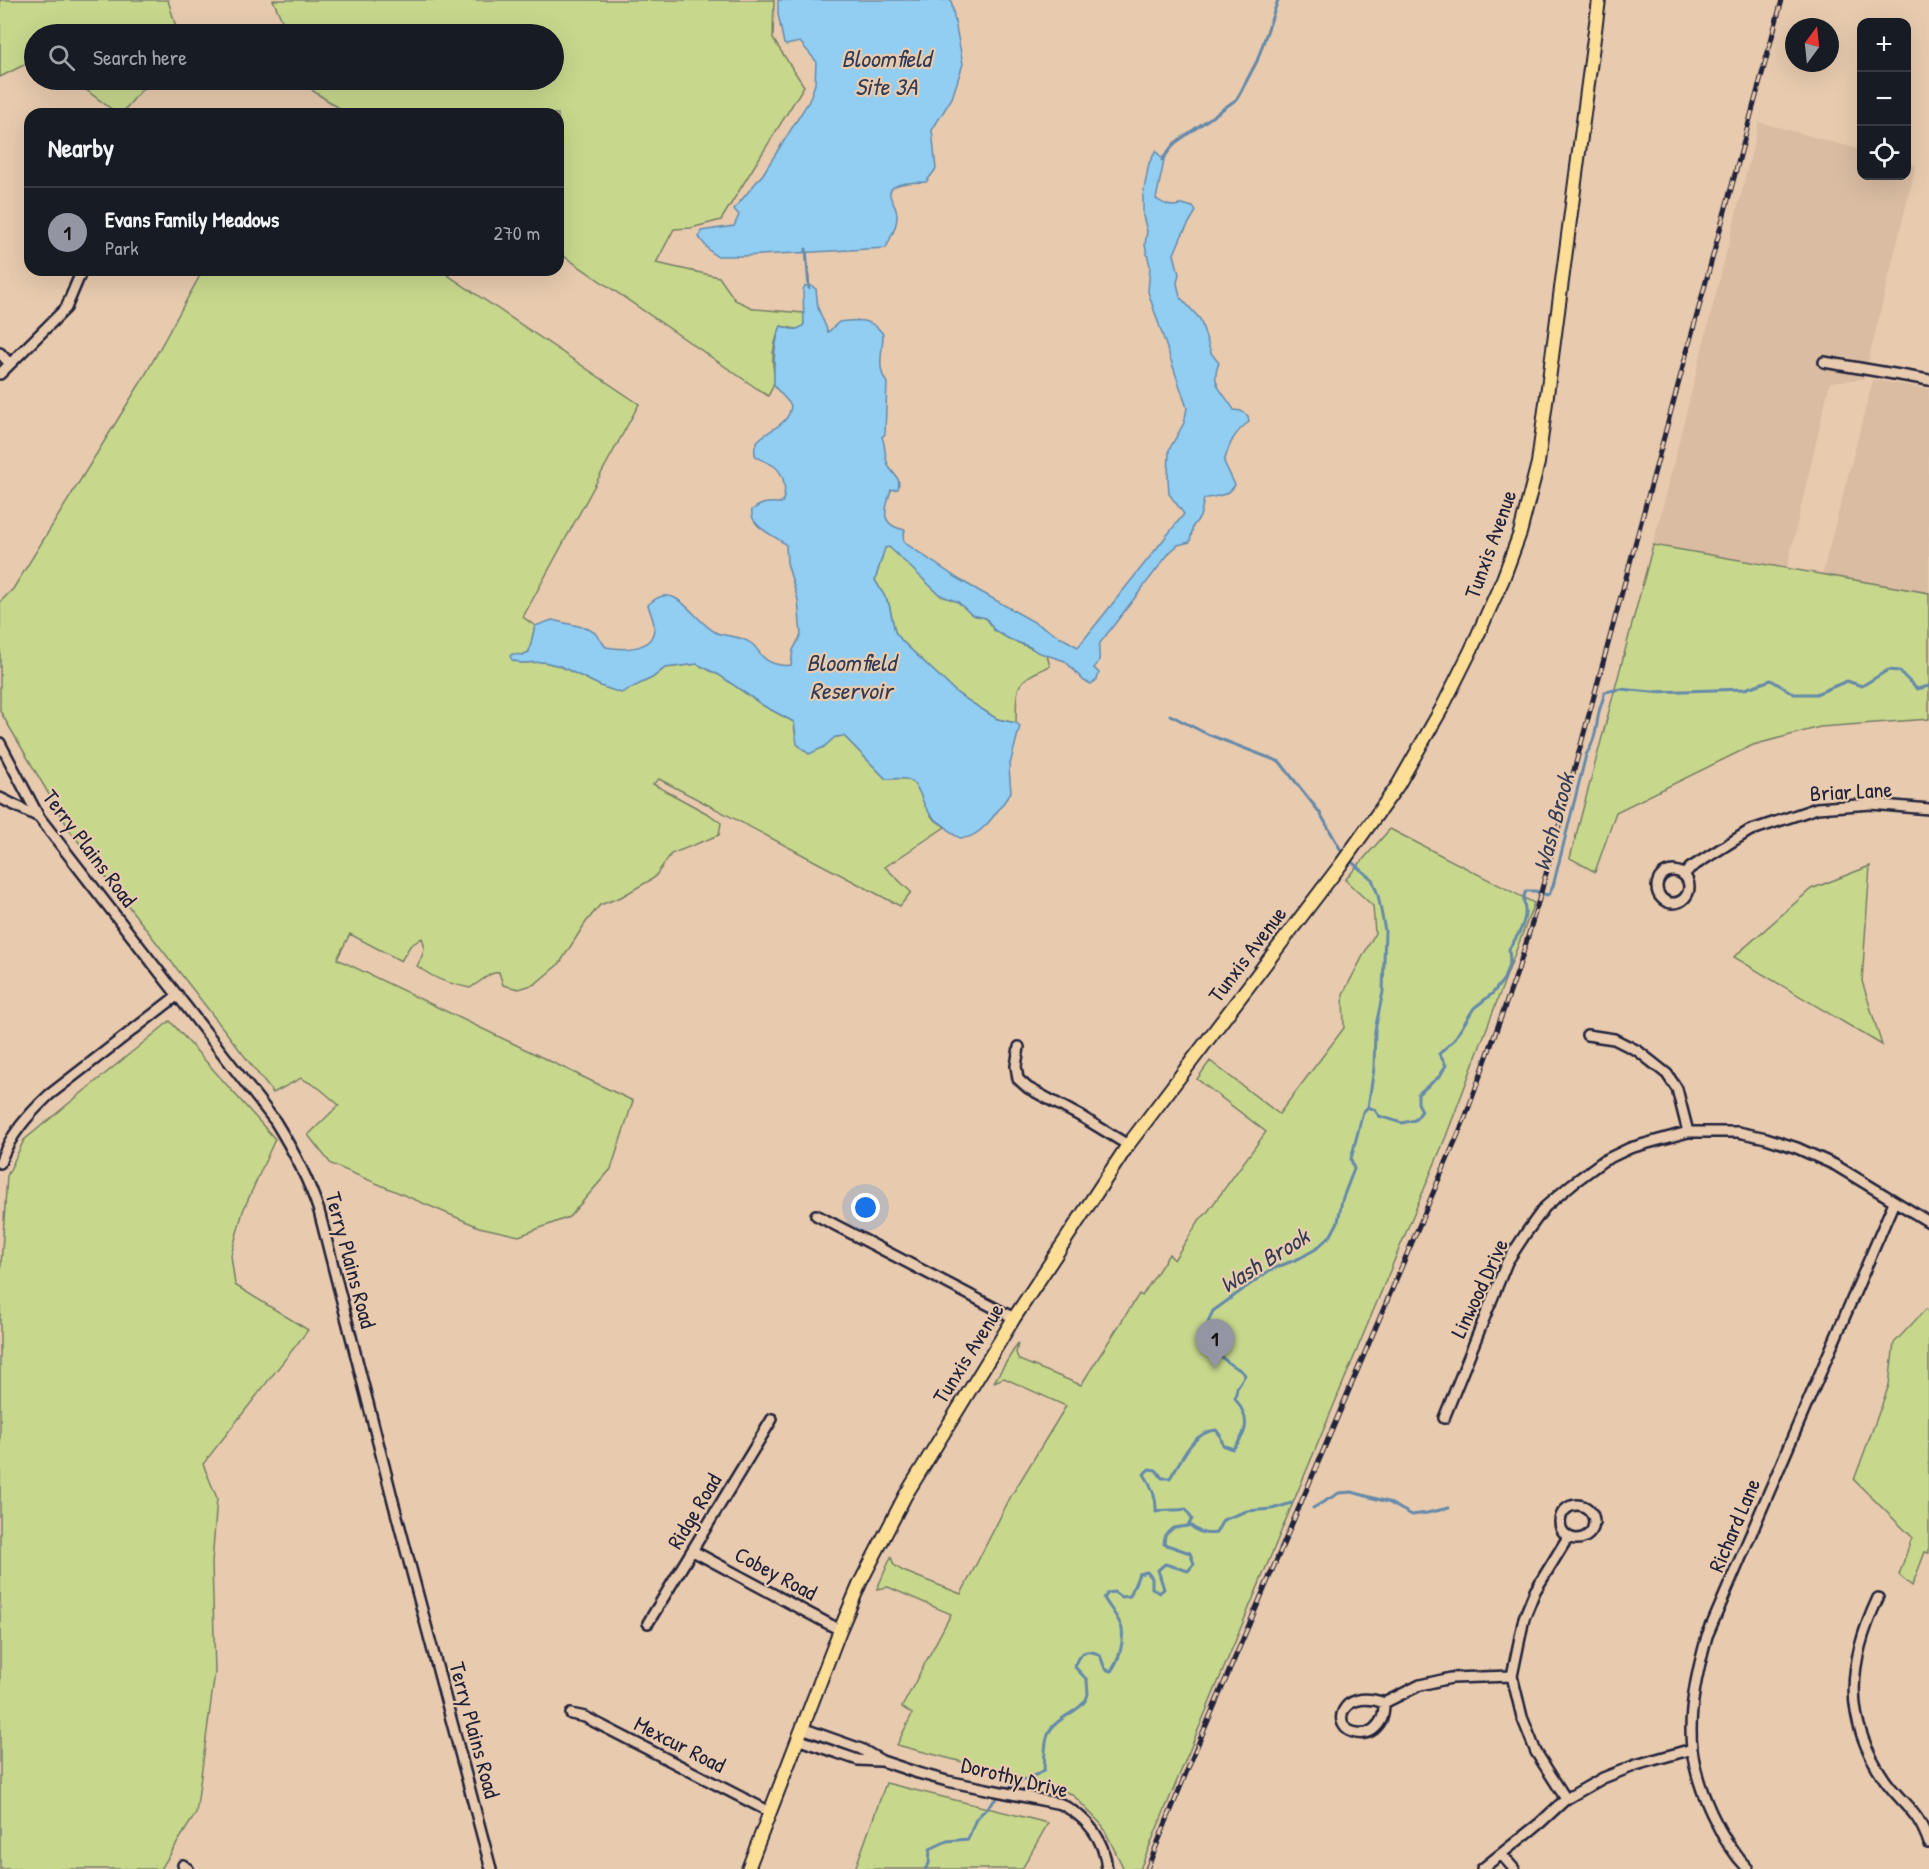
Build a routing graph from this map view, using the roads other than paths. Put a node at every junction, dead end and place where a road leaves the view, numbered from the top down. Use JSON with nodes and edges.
{"nodes":[{"id":1,"x":1599,"y":0,"type":"edge"},
{"id":2,"x":79,"y":276,"type":"edge"},
{"id":3,"x":0,"y":353,"type":"edge"},
{"id":4,"x":1824,"y":362,"type":"dead end"},
{"id":5,"x":10,"y":364,"type":"junction"},
{"id":6,"x":0,"y":374,"type":"edge"},
{"id":7,"x":1929,"y":380,"type":"edge"},
{"id":8,"x":0,"y":744,"type":"edge"},
{"id":9,"x":0,"y":798,"type":"edge"},
{"id":10,"x":1929,"y":809,"type":"edge"},
{"id":11,"x":39,"y":817,"type":"junction"},
{"id":12,"x":1684,"y":875,"type":"dead end"},
{"id":13,"x":178,"y":995,"type":"junction"},
{"id":14,"x":1587,"y":1035,"type":"dead end"},
{"id":15,"x":1018,"y":1047,"type":"dead end"},
{"id":16,"x":1688,"y":1132,"type":"junction"},
{"id":17,"x":1128,"y":1145,"type":"junction"},
{"id":18,"x":0,"y":1163,"type":"edge"},
{"id":19,"x":1894,"y":1202,"type":"junction"},
{"id":20,"x":816,"y":1215,"type":"dead end"},
{"id":21,"x":1929,"y":1222,"type":"edge"},
{"id":22,"x":1014,"y":1318,"type":"junction"},
{"id":23,"x":1444,"y":1418,"type":"dead end"},
{"id":24,"x":772,"y":1419,"type":"dead end"},
{"id":25,"x":1568,"y":1537,"type":"dead end"},
{"id":26,"x":693,"y":1551,"type":"junction"},
{"id":27,"x":1878,"y":1598,"type":"dead end"},
{"id":28,"x":648,"y":1623,"type":"dead end"},
{"id":29,"x":840,"y":1630,"type":"junction"},
{"id":30,"x":1512,"y":1676,"type":"junction"},
{"id":31,"x":1384,"y":1703,"type":"junction"},
{"id":32,"x":571,"y":1714,"type":"dead end"},
{"id":33,"x":799,"y":1734,"type":"junction"},
{"id":34,"x":1692,"y":1749,"type":"junction"},
{"id":35,"x":1566,"y":1799,"type":"junction"},
{"id":36,"x":770,"y":1812,"type":"junction"},
{"id":37,"x":1929,"y":1843,"type":"edge"},
{"id":38,"x":1502,"y":1854,"type":"junction"},
{"id":39,"x":492,"y":1869,"type":"edge"},
{"id":40,"x":748,"y":1869,"type":"edge"},
{"id":41,"x":1107,"y":1869,"type":"edge"},
{"id":42,"x":1482,"y":1869,"type":"edge"},
{"id":43,"x":1514,"y":1869,"type":"edge"},
{"id":44,"x":1748,"y":1869,"type":"edge"}],
"edges":[{"from":1,"to":17,"type":"main road","name":"Tunxis Avenue"},
{"from":2,"to":5,"type":"street"},
{"from":3,"to":5,"type":"street"},
{"from":4,"to":7,"type":"street"},
{"from":5,"to":6,"type":"street"},
{"from":8,"to":11,"type":"street","name":"Terry Plains Road"},
{"from":9,"to":11,"type":"street"},
{"from":10,"to":12,"type":"street","name":"Briar Lane"},
{"from":11,"to":13,"type":"street","name":"Terry Plains Road"},
{"from":13,"to":18,"type":"street"},
{"from":13,"to":39,"type":"street","name":"Terry Plains Road"},
{"from":14,"to":16,"type":"street"},
{"from":15,"to":17,"type":"street"},
{"from":16,"to":19,"type":"street","name":"Linwood Drive"},
{"from":16,"to":23,"type":"street","name":"Linwood Drive"},
{"from":17,"to":22,"type":"main road","name":"Tunxis Avenue"},
{"from":19,"to":21,"type":"street","name":"Linwood Drive"},
{"from":19,"to":34,"type":"street","name":"Richard Lane"},
{"from":20,"to":22,"type":"street"},
{"from":22,"to":29,"type":"main road","name":"Tunxis Avenue"},
{"from":24,"to":26,"type":"street","name":"Ridge Road"},
{"from":25,"to":30,"type":"street"},
{"from":26,"to":28,"type":"street","name":"Ridge Road"},
{"from":26,"to":29,"type":"street","name":"Cobey Road"},
{"from":27,"to":37,"type":"street"},
{"from":29,"to":33,"type":"main road","name":"Tunxis Avenue"},
{"from":30,"to":31,"type":"street"},
{"from":30,"to":35,"type":"street"},
{"from":31,"to":31,"type":"street"},
{"from":32,"to":36,"type":"street","name":"Mexcur Road"},
{"from":33,"to":36,"type":"main road","name":"Tunxis Avenue"},
{"from":33,"to":41,"type":"street","name":"Dorothy Drive"},
{"from":34,"to":35,"type":"street"},
{"from":34,"to":44,"type":"street","name":"Richard Lane"},
{"from":35,"to":38,"type":"street"},
{"from":36,"to":40,"type":"main road","name":"Tunxis Avenue"},
{"from":38,"to":42,"type":"street"},
{"from":38,"to":43,"type":"street"}]}
